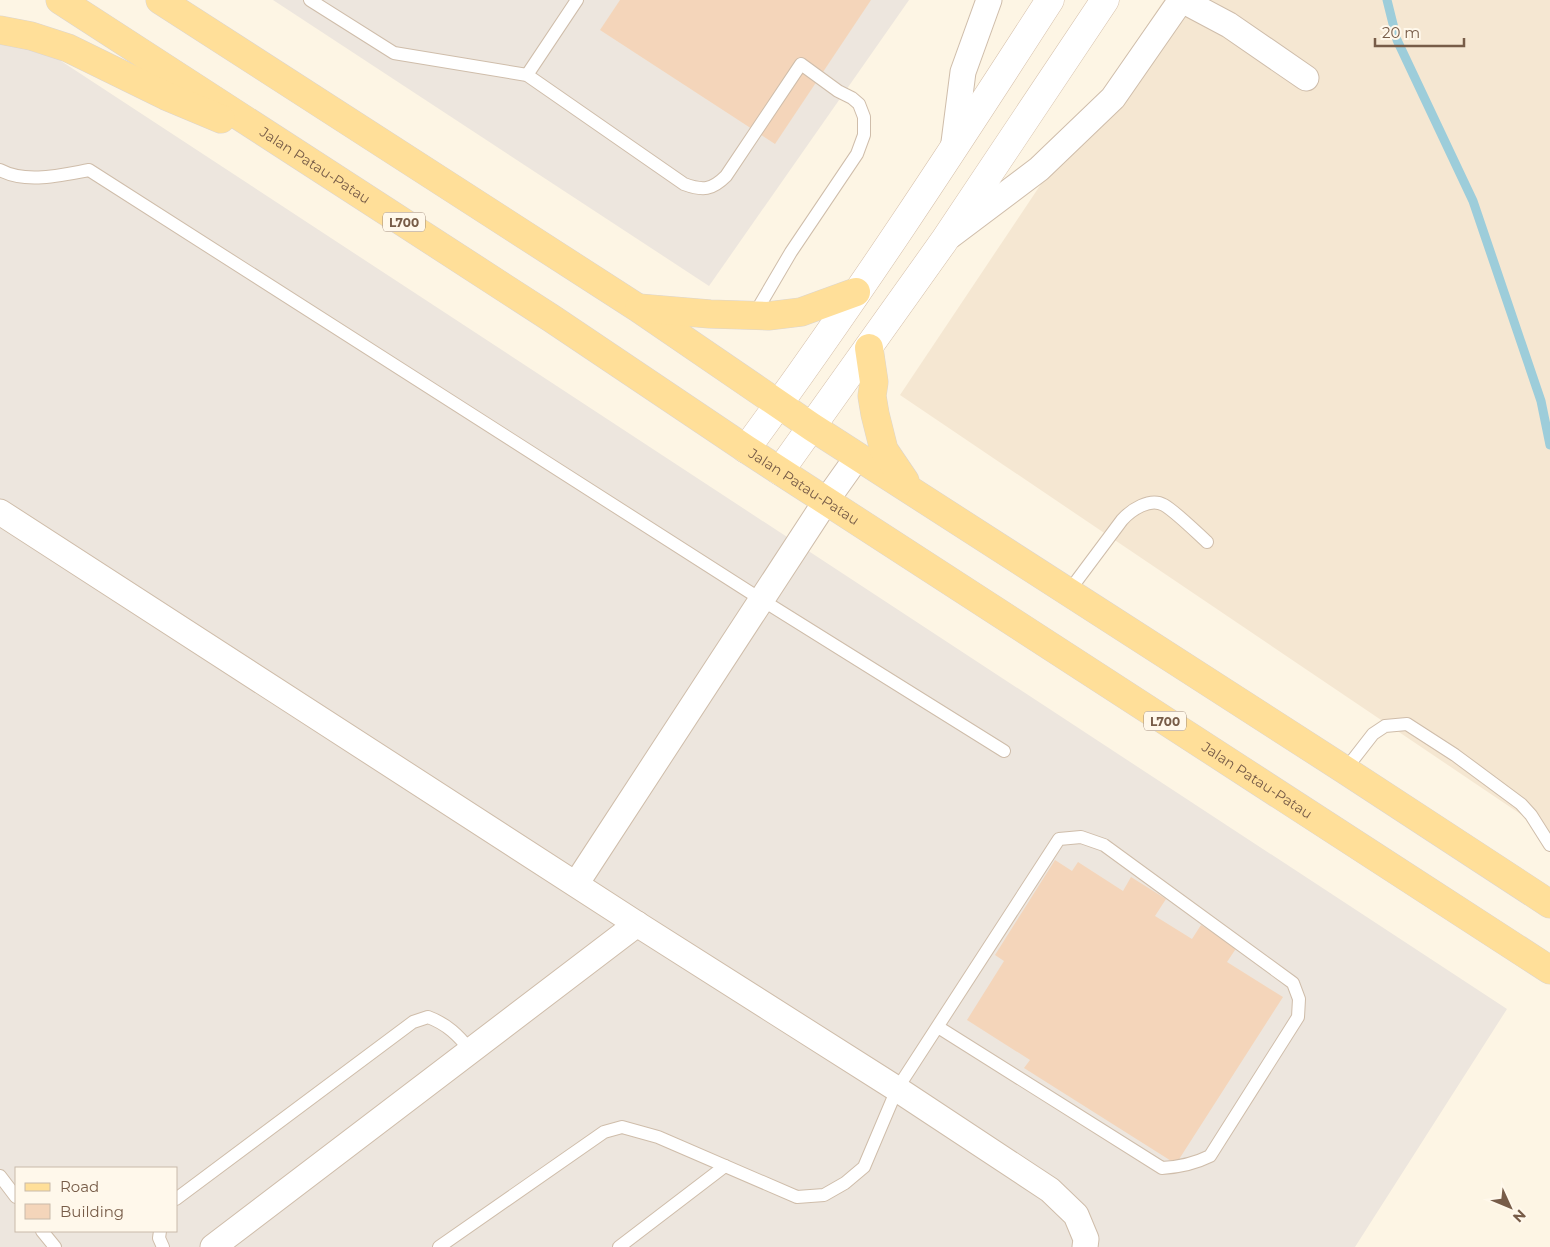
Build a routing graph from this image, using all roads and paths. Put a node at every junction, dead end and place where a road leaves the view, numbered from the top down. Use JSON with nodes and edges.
{"nodes":[{"id":1,"x":60,"y":0,"type":"edge"},
{"id":2,"x":160,"y":0,"type":"edge"},
{"id":3,"x":310,"y":0,"type":"edge"},
{"id":4,"x":577,"y":0,"type":"edge"},
{"id":5,"x":989,"y":0,"type":"edge"},
{"id":6,"x":1050,"y":0,"type":"edge"},
{"id":7,"x":1105,"y":0,"type":"edge"},
{"id":8,"x":1182,"y":0,"type":"edge"},
{"id":9,"x":0,"y":30,"type":"edge"},
{"id":10,"x":527,"y":76,"type":"junction"},
{"id":11,"x":1306,"y":78,"type":"dead end"},
{"id":12,"x":289,"y":148,"type":"junction"},
{"id":13,"x":953,"y":150,"type":"junction"},
{"id":14,"x":0,"y":170,"type":"edge"},
{"id":15,"x":944,"y":241,"type":"junction"},
{"id":16,"x":856,"y":292,"type":"junction"},
{"id":17,"x":638,"y":308,"type":"junction"},
{"id":18,"x":754,"y":316,"type":"junction"},
{"id":19,"x":869,"y":348,"type":"junction"},
{"id":20,"x":779,"y":404,"type":"junction"},
{"id":21,"x":812,"y":427,"type":"junction"},
{"id":22,"x":746,"y":449,"type":"junction"},
{"id":23,"x":858,"y":456,"type":"junction"},
{"id":24,"x":780,"y":471,"type":"junction"},
{"id":25,"x":910,"y":489,"type":"junction"},
{"id":26,"x":826,"y":501,"type":"junction"},
{"id":27,"x":0,"y":512,"type":"edge"},
{"id":28,"x":1207,"y":542,"type":"dead end"},
{"id":29,"x":1069,"y":591,"type":"junction"},
{"id":30,"x":762,"y":600,"type":"junction"},
{"id":31,"x":1004,"y":751,"type":"dead end"},
{"id":32,"x":1346,"y":770,"type":"junction"},
{"id":33,"x":1550,"y":845,"type":"edge"},
{"id":34,"x":576,"y":884,"type":"junction"},
{"id":35,"x":1550,"y":904,"type":"edge"},
{"id":36,"x":637,"y":924,"type":"junction"},
{"id":37,"x":1550,"y":970,"type":"edge"},
{"id":38,"x":938,"y":1027,"type":"junction"},
{"id":39,"x":470,"y":1051,"type":"junction"},
{"id":40,"x":898,"y":1089,"type":"junction"},
{"id":41,"x":725,"y":1166,"type":"junction"},
{"id":42,"x":0,"y":1176,"type":"edge"},
{"id":43,"x":15,"y":1196,"type":"edge"},
{"id":44,"x":178,"y":1198,"type":"edge"},
{"id":45,"x":43,"y":1232,"type":"edge"},
{"id":46,"x":160,"y":1232,"type":"edge"},
{"id":47,"x":55,"y":1247,"type":"edge"},
{"id":48,"x":163,"y":1247,"type":"edge"},
{"id":49,"x":213,"y":1247,"type":"edge"},
{"id":50,"x":438,"y":1247,"type":"edge"},
{"id":51,"x":619,"y":1247,"type":"edge"},
{"id":52,"x":1085,"y":1247,"type":"edge"}],
"edges":[{"from":1,"to":12,"type":"main road","name":"Jalan Patau-Patau","number":"L700"},
{"from":2,"to":17,"type":"main road"},
{"from":3,"to":10,"type":"lane"},
{"from":4,"to":10,"type":"lane"},
{"from":5,"to":13,"type":"street"},
{"from":6,"to":13,"type":"street"},
{"from":7,"to":15,"type":"street"},
{"from":8,"to":11,"type":"street"},
{"from":8,"to":15,"type":"street"},
{"from":9,"to":12,"type":"main road"},
{"from":10,"to":18,"type":"lane"},
{"from":12,"to":22,"type":"main road","name":"Jalan Patau-Patau","number":"L700"},
{"from":13,"to":16,"type":"street"},
{"from":14,"to":30,"type":"lane"},
{"from":15,"to":19,"type":"street"},
{"from":16,"to":18,"type":"main road"},
{"from":16,"to":20,"type":"street"},
{"from":17,"to":18,"type":"main road"},
{"from":17,"to":20,"type":"main road"},
{"from":19,"to":21,"type":"street"},
{"from":19,"to":25,"type":"main road"},
{"from":20,"to":21,"type":"main road"},
{"from":20,"to":22,"type":"street"},
{"from":21,"to":23,"type":"main road"},
{"from":21,"to":24,"type":"street"},
{"from":22,"to":24,"type":"main road","name":"Jalan Patau-Patau","number":"L700"},
{"from":23,"to":25,"type":"main road"},
{"from":23,"to":26,"type":"street"},
{"from":24,"to":26,"type":"main road","name":"Jalan Patau-Patau","number":"L700"},
{"from":25,"to":29,"type":"main road"},
{"from":26,"to":30,"type":"street"},
{"from":26,"to":37,"type":"main road","name":"Jalan Patau-Patau","number":"L700"},
{"from":27,"to":34,"type":"street"},
{"from":28,"to":29,"type":"lane"},
{"from":29,"to":32,"type":"main road"},
{"from":30,"to":31,"type":"lane"},
{"from":30,"to":34,"type":"street"},
{"from":32,"to":33,"type":"lane"},
{"from":32,"to":35,"type":"main road"},
{"from":34,"to":36,"type":"street"},
{"from":36,"to":39,"type":"street"},
{"from":36,"to":40,"type":"street"},
{"from":38,"to":38,"type":"lane"},
{"from":38,"to":40,"type":"lane"},
{"from":39,"to":44,"type":"lane"},
{"from":39,"to":49,"type":"street"},
{"from":40,"to":41,"type":"lane"},
{"from":40,"to":52,"type":"street"},
{"from":41,"to":50,"type":"lane"},
{"from":41,"to":51,"type":"lane"},
{"from":42,"to":43,"type":"lane"},
{"from":45,"to":47,"type":"lane"},
{"from":46,"to":48,"type":"lane"}]}
